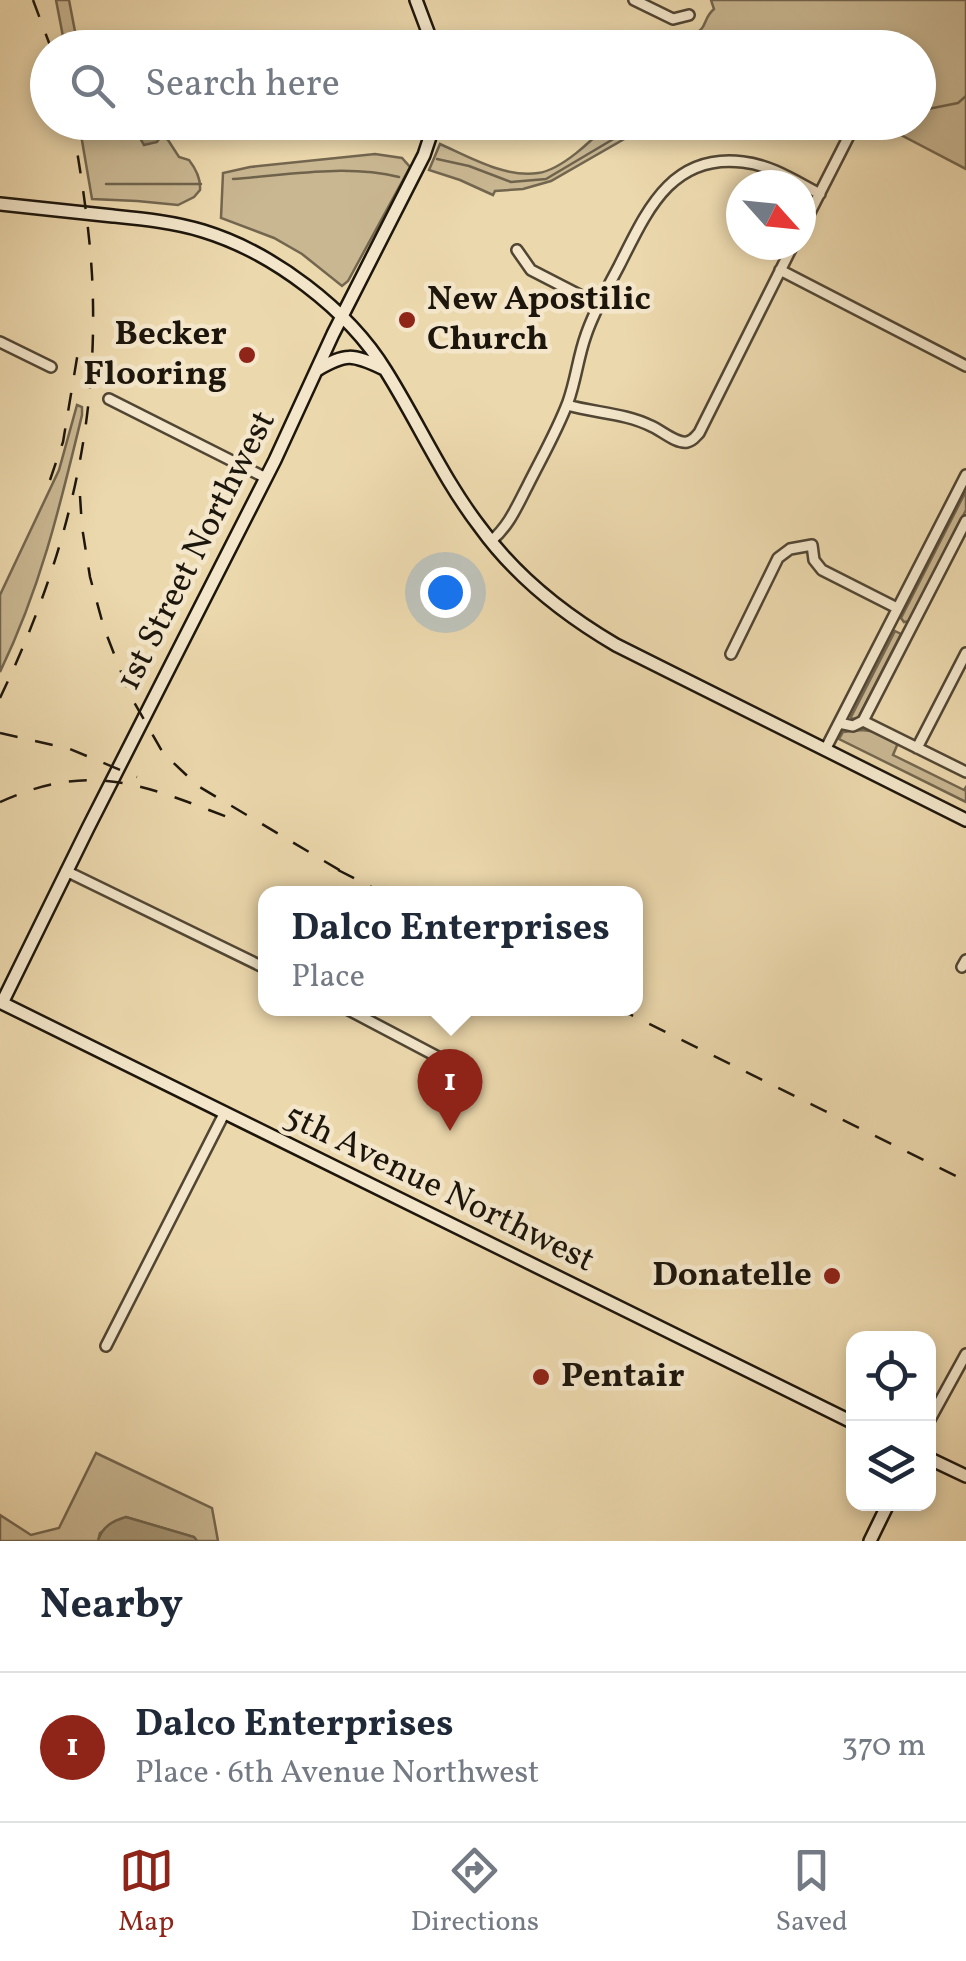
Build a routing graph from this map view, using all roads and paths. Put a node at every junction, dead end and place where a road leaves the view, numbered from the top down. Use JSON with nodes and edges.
{"nodes":[{"id":1,"x":416,"y":0,"type":"edge"},
{"id":2,"x":634,"y":0,"type":"edge"},
{"id":3,"x":689,"y":15,"type":"dead end"},
{"id":4,"x":427,"y":30,"type":"edge"},
{"id":5,"x":429,"y":140,"type":"edge"},
{"id":6,"x":847,"y":140,"type":"edge"},
{"id":7,"x":820,"y":194,"type":"junction"},
{"id":8,"x":816,"y":202,"type":"edge"},
{"id":9,"x":0,"y":204,"type":"edge"},
{"id":10,"x":517,"y":250,"type":"dead end"},
{"id":11,"x":785,"y":260,"type":"edge"},
{"id":12,"x":780,"y":270,"type":"junction"},
{"id":13,"x":599,"y":305,"type":"junction"},
{"id":14,"x":342,"y":316,"type":"junction"},
{"id":15,"x":0,"y":342,"type":"edge"},
{"id":16,"x":966,"y":366,"type":"edge"},
{"id":17,"x":51,"y":367,"type":"dead end"},
{"id":18,"x":385,"y":368,"type":"junction"},
{"id":19,"x":317,"y":370,"type":"junction"},
{"id":20,"x":109,"y":399,"type":"dead end"},
{"id":21,"x":567,"y":404,"type":"junction"},
{"id":22,"x":966,"y":475,"type":"edge"},
{"id":23,"x":266,"y":478,"type":"junction"},
{"id":24,"x":966,"y":521,"type":"edge"},
{"id":25,"x":491,"y":542,"type":"junction"},
{"id":26,"x":897,"y":608,"type":"junction"},
{"id":27,"x":890,"y":622,"type":"junction"},
{"id":28,"x":909,"y":631,"type":"junction"},
{"id":29,"x":731,"y":654,"type":"dead end"},
{"id":30,"x":965,"y":656,"type":"edge"},
{"id":31,"x":862,"y":721,"type":"junction"},
{"id":32,"x":839,"y":723,"type":"junction"},
{"id":33,"x":918,"y":748,"type":"junction"},
{"id":34,"x":825,"y":750,"type":"junction"},
{"id":35,"x":966,"y":772,"type":"edge"},
{"id":36,"x":966,"y":820,"type":"edge"},
{"id":37,"x":66,"y":870,"type":"junction"},
{"id":38,"x":258,"y":965,"type":"edge"},
{"id":39,"x":2,"y":1003,"type":"edge"},
{"id":40,"x":361,"y":1016,"type":"edge"},
{"id":41,"x":457,"y":1067,"type":"dead end"},
{"id":42,"x":224,"y":1114,"type":"junction"},
{"id":43,"x":106,"y":1346,"type":"dead end"},
{"id":44,"x":966,"y":1354,"type":"edge"},
{"id":45,"x":850,"y":1421,"type":"edge"},
{"id":46,"x":930,"y":1421,"type":"edge"},
{"id":47,"x":936,"y":1462,"type":"edge"},
{"id":48,"x":966,"y":1476,"type":"edge"},
{"id":49,"x":885,"y":1511,"type":"edge"},
{"id":50,"x":870,"y":1541,"type":"edge"}],
"edges":[{"from":1,"to":4,"type":"street"},
{"from":2,"to":3,"type":"street"},
{"from":5,"to":14,"type":"street","name":"1st Street Northwest"},
{"from":6,"to":7,"type":"street"},
{"from":7,"to":8,"type":"street"},
{"from":7,"to":13,"type":"street"},
{"from":9,"to":14,"type":"street"},
{"from":10,"to":13,"type":"street"},
{"from":11,"to":12,"type":"street"},
{"from":12,"to":16,"type":"street"},
{"from":12,"to":21,"type":"street"},
{"from":13,"to":21,"type":"street"},
{"from":14,"to":18,"type":"street"},
{"from":14,"to":19,"type":"street","name":"1st Street Northwest"},
{"from":15,"to":17,"type":"street"},
{"from":18,"to":19,"type":"street"},
{"from":18,"to":25,"type":"street"},
{"from":19,"to":23,"type":"street","name":"1st Street Northwest"},
{"from":20,"to":23,"type":"street"},
{"from":21,"to":25,"type":"street"},
{"from":22,"to":26,"type":"street"},
{"from":23,"to":37,"type":"street","name":"1st Street Northwest"},
{"from":24,"to":28,"type":"street"},
{"from":25,"to":34,"type":"street"},
{"from":26,"to":27,"type":"street"},
{"from":26,"to":29,"type":"street"},
{"from":27,"to":28,"type":"street"},
{"from":27,"to":32,"type":"street"},
{"from":28,"to":31,"type":"street"},
{"from":30,"to":33,"type":"street"},
{"from":31,"to":32,"type":"street"},
{"from":31,"to":33,"type":"street"},
{"from":32,"to":34,"type":"street"},
{"from":33,"to":35,"type":"street"},
{"from":34,"to":36,"type":"street"},
{"from":37,"to":38,"type":"street"},
{"from":37,"to":39,"type":"street","name":"1st Street Northwest"},
{"from":39,"to":42,"type":"street","name":"5th Avenue Northwest"},
{"from":40,"to":41,"type":"street"},
{"from":42,"to":43,"type":"street"},
{"from":42,"to":45,"type":"street","name":"5th Avenue Northwest"},
{"from":44,"to":46,"type":"street"},
{"from":47,"to":48,"type":"street"},
{"from":49,"to":50,"type":"street"}]}
